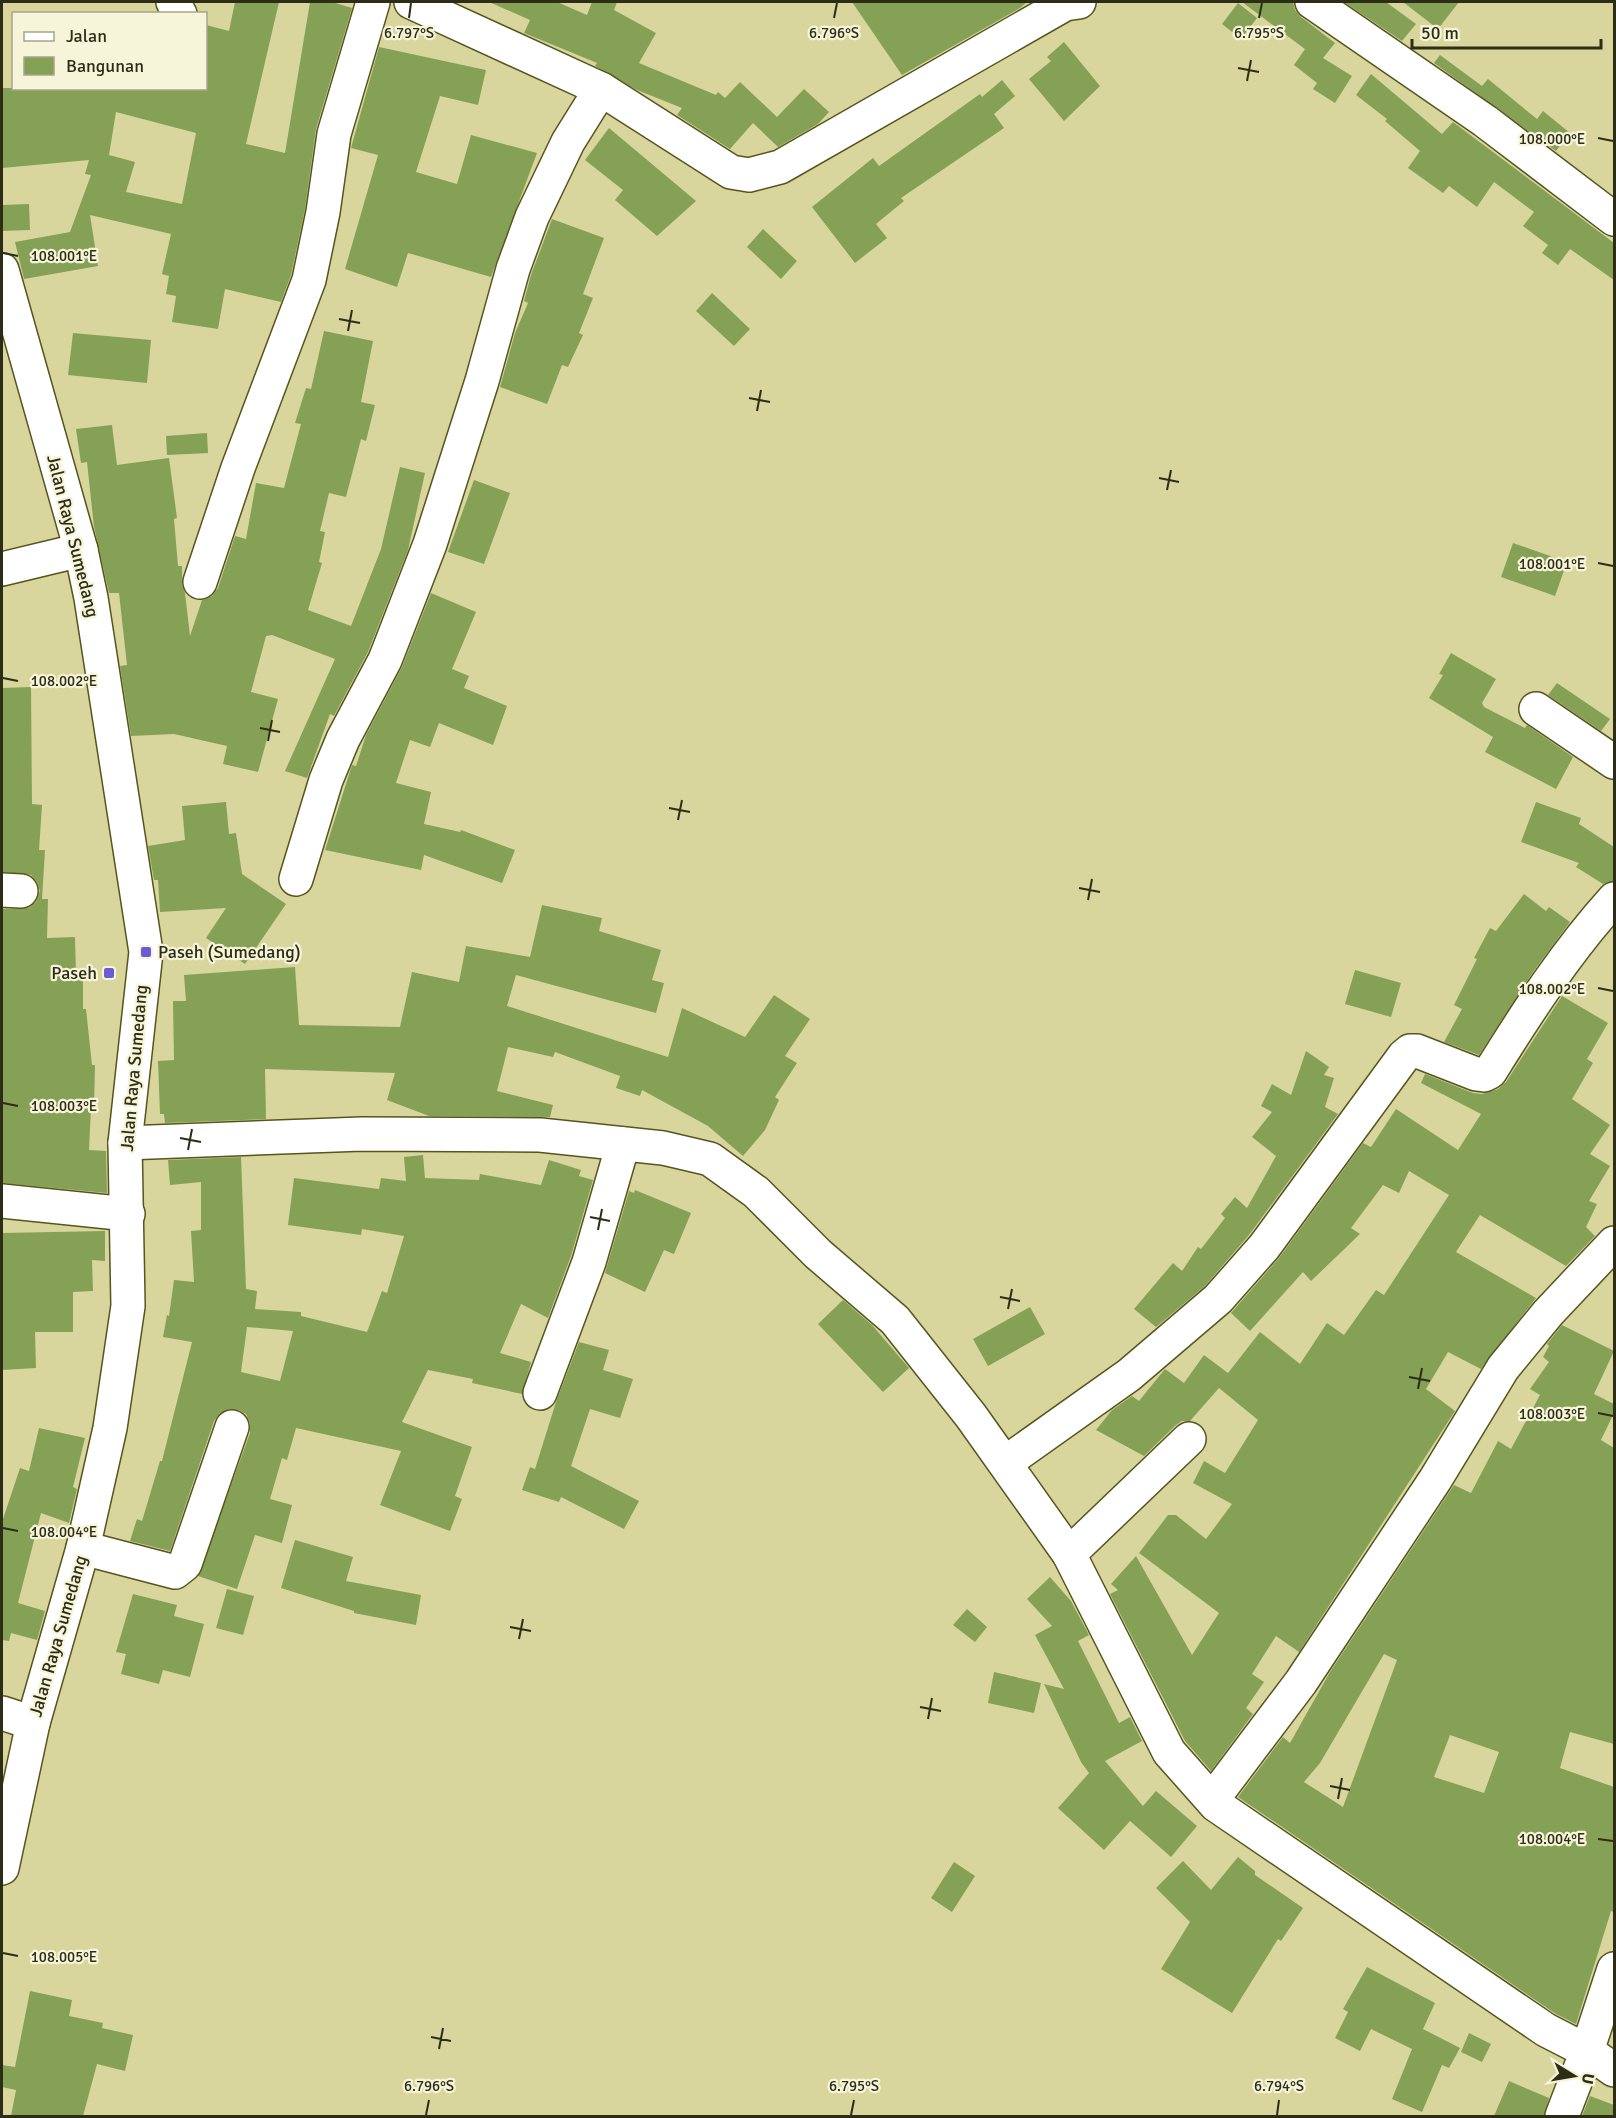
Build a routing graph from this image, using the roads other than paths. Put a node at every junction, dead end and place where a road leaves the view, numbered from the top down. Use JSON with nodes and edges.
{"nodes":[{"id":1,"x":372,"y":2,"type":"edge"},
{"id":2,"x":411,"y":2,"type":"edge"},
{"id":3,"x":1079,"y":2,"type":"edge"},
{"id":4,"x":1312,"y":2,"type":"edge"},
{"id":5,"x":600,"y":89,"type":"junction"},
{"id":6,"x":1614,"y":219,"type":"edge"},
{"id":7,"x":2,"y":270,"type":"edge"},
{"id":8,"x":81,"y":550,"type":"junction"},
{"id":9,"x":2,"y":569,"type":"edge"},
{"id":10,"x":200,"y":582,"type":"dead end"},
{"id":11,"x":1536,"y":709,"type":"dead end"},
{"id":12,"x":1614,"y":762,"type":"edge"},
{"id":13,"x":296,"y":879,"type":"dead end"},
{"id":14,"x":1614,"y":899,"type":"edge"},
{"id":15,"x":125,"y":1143,"type":"junction"},
{"id":16,"x":623,"y":1144,"type":"junction"},
{"id":17,"x":2,"y":1201,"type":"edge"},
{"id":18,"x":128,"y":1214,"type":"junction"},
{"id":19,"x":1614,"y":1243,"type":"edge"},
{"id":20,"x":540,"y":1393,"type":"dead end"},
{"id":21,"x":232,"y":1427,"type":"dead end"},
{"id":22,"x":1189,"y":1439,"type":"dead end"},
{"id":23,"x":1005,"y":1463,"type":"junction"},
{"id":24,"x":83,"y":1548,"type":"junction"},
{"id":25,"x":1069,"y":1554,"type":"junction"},
{"id":26,"x":2,"y":1713,"type":"edge"},
{"id":27,"x":33,"y":1723,"type":"junction"},
{"id":28,"x":1212,"y":1800,"type":"junction"},
{"id":29,"x":2,"y":1868,"type":"edge"},
{"id":30,"x":1614,"y":1969,"type":"edge"},
{"id":31,"x":1587,"y":2051,"type":"junction"},
{"id":32,"x":1614,"y":2070,"type":"edge"},
{"id":33,"x":1562,"y":2116,"type":"edge"}],
"edges":[{"from":1,"to":10,"type":"main road"},
{"from":2,"to":5,"type":"main road"},
{"from":3,"to":5,"type":"main road"},
{"from":4,"to":6,"type":"main road"},
{"from":5,"to":13,"type":"main road"},
{"from":7,"to":8,"type":"main road","name":"Jalan Raya Sumedang"},
{"from":8,"to":9,"type":"main road"},
{"from":8,"to":15,"type":"main road","name":"Jalan Raya Sumedang"},
{"from":11,"to":12,"type":"main road"},
{"from":14,"to":23,"type":"main road"},
{"from":15,"to":16,"type":"main road"},
{"from":15,"to":18,"type":"main road","name":"Jalan Raya Sumedang"},
{"from":16,"to":20,"type":"main road"},
{"from":16,"to":23,"type":"main road"},
{"from":17,"to":18,"type":"main road"},
{"from":18,"to":24,"type":"main road","name":"Jalan Raya Sumedang"},
{"from":19,"to":28,"type":"main road"},
{"from":21,"to":24,"type":"main road"},
{"from":22,"to":25,"type":"main road"},
{"from":23,"to":25,"type":"main road"},
{"from":24,"to":27,"type":"main road","name":"Jalan Raya Sumedang"},
{"from":25,"to":28,"type":"main road"},
{"from":26,"to":27,"type":"main road"},
{"from":27,"to":29,"type":"main road","name":"Jalan Raya Sumedang"},
{"from":28,"to":31,"type":"main road"},
{"from":30,"to":31,"type":"main road"},
{"from":31,"to":32,"type":"main road"},
{"from":31,"to":33,"type":"main road"}]}
